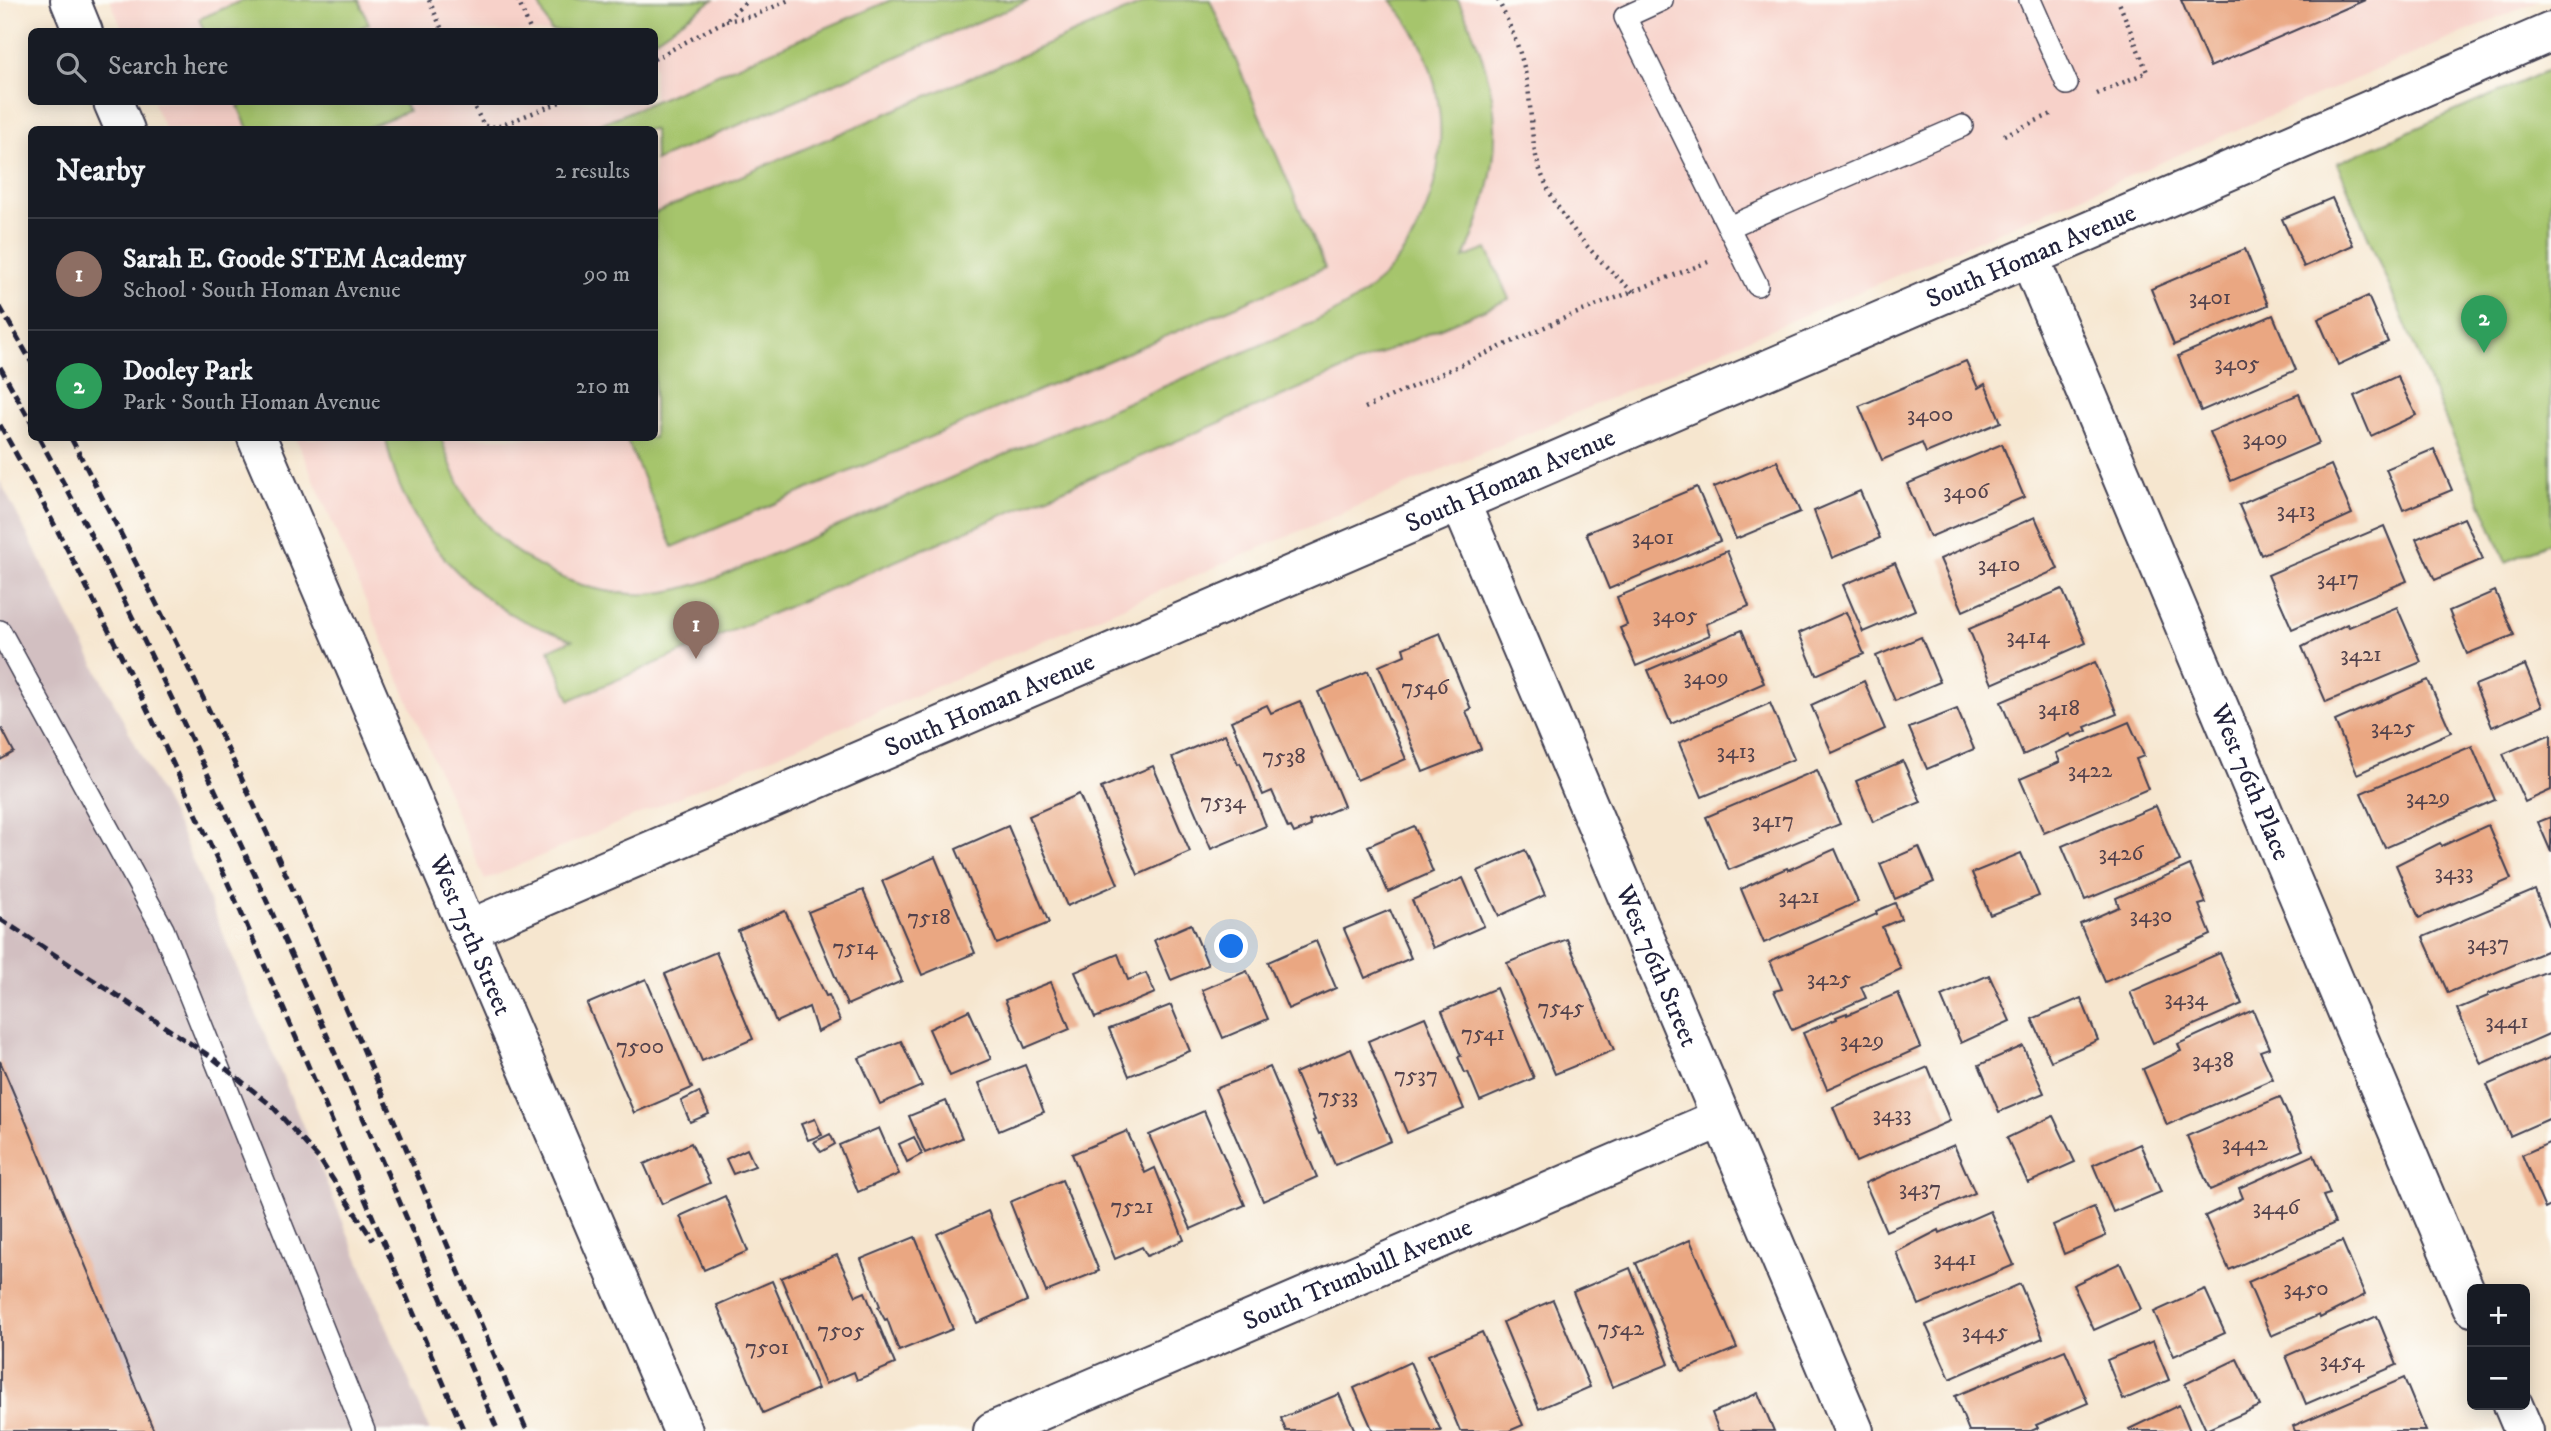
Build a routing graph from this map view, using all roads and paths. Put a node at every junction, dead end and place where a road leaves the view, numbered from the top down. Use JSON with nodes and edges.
{"nodes":[{"id":1,"x":70,"y":0,"type":"edge"},
{"id":2,"x":429,"y":0,"type":"edge"},
{"id":3,"x":518,"y":0,"type":"edge"},
{"id":4,"x":748,"y":0,"type":"edge"},
{"id":5,"x":789,"y":0,"type":"edge"},
{"id":6,"x":1499,"y":0,"type":"edge"},
{"id":7,"x":1662,"y":0,"type":"edge"},
{"id":8,"x":2030,"y":0,"type":"edge"},
{"id":9,"x":725,"y":21,"type":"junction"},
{"id":10,"x":81,"y":28,"type":"edge"},
{"id":11,"x":441,"y":28,"type":"edge"},
{"id":12,"x":529,"y":28,"type":"edge"},
{"id":13,"x":2551,"y":32,"type":"edge"},
{"id":14,"x":658,"y":57,"type":"edge"},
{"id":15,"x":2067,"y":84,"type":"dead end"},
{"id":16,"x":114,"y":105,"type":"edge"},
{"id":17,"x":474,"y":105,"type":"edge"},
{"id":18,"x":553,"y":105,"type":"edge"},
{"id":19,"x":123,"y":126,"type":"edge"},
{"id":20,"x":484,"y":126,"type":"edge"},
{"id":21,"x":499,"y":126,"type":"edge"},
{"id":22,"x":1962,"y":127,"type":"dead end"},
{"id":23,"x":1729,"y":227,"type":"junction"},
{"id":24,"x":2029,"y":257,"type":"junction"},
{"id":25,"x":1714,"y":260,"type":"dead end"},
{"id":26,"x":1757,"y":285,"type":"dead end"},
{"id":27,"x":1633,"y":292,"type":"junction"},
{"id":28,"x":1365,"y":408,"type":"dead end"},
{"id":29,"x":258,"y":441,"type":"edge"},
{"id":30,"x":1460,"y":502,"type":"junction"},
{"id":31,"x":0,"y":631,"type":"edge"},
{"id":32,"x":467,"y":930,"type":"junction"},
{"id":33,"x":1721,"y":1118,"type":"junction"},
{"id":34,"x":2467,"y":1295,"type":"edge"},
{"id":35,"x":2515,"y":1410,"type":"edge"},
{"id":36,"x":364,"y":1431,"type":"edge"},
{"id":37,"x":683,"y":1431,"type":"edge"},
{"id":38,"x":993,"y":1431,"type":"edge"},
{"id":39,"x":1854,"y":1431,"type":"edge"},
{"id":40,"x":2524,"y":1431,"type":"edge"}],
"edges":[{"from":1,"to":10,"type":"street"},
{"from":2,"to":11,"type":"path"},
{"from":3,"to":12,"type":"path"},
{"from":4,"to":9,"type":"path"},
{"from":5,"to":9,"type":"path"},
{"from":6,"to":27,"type":"path"},
{"from":7,"to":23,"type":"lane"},
{"from":8,"to":15,"type":"lane"},
{"from":9,"to":14,"type":"path"},
{"from":13,"to":24,"type":"street","name":"South Homan Avenue"},
{"from":16,"to":19,"type":"street"},
{"from":17,"to":20,"type":"path"},
{"from":18,"to":21,"type":"path"},
{"from":22,"to":23,"type":"lane"},
{"from":23,"to":26,"type":"lane"},
{"from":24,"to":30,"type":"street","name":"South Homan Avenue"},
{"from":24,"to":34,"type":"street","name":"West 76th Place"},
{"from":25,"to":27,"type":"path"},
{"from":27,"to":28,"type":"path"},
{"from":29,"to":32,"type":"street","name":"West 75th Street"},
{"from":30,"to":32,"type":"street","name":"South Homan Avenue"},
{"from":30,"to":33,"type":"street","name":"West 76th Street"},
{"from":31,"to":36,"type":"lane"},
{"from":32,"to":37,"type":"street","name":"West 75th Street"},
{"from":33,"to":38,"type":"street","name":"South Trumbull Avenue"},
{"from":33,"to":39,"type":"street","name":"West 76th Street"},
{"from":35,"to":40,"type":"street"}]}
